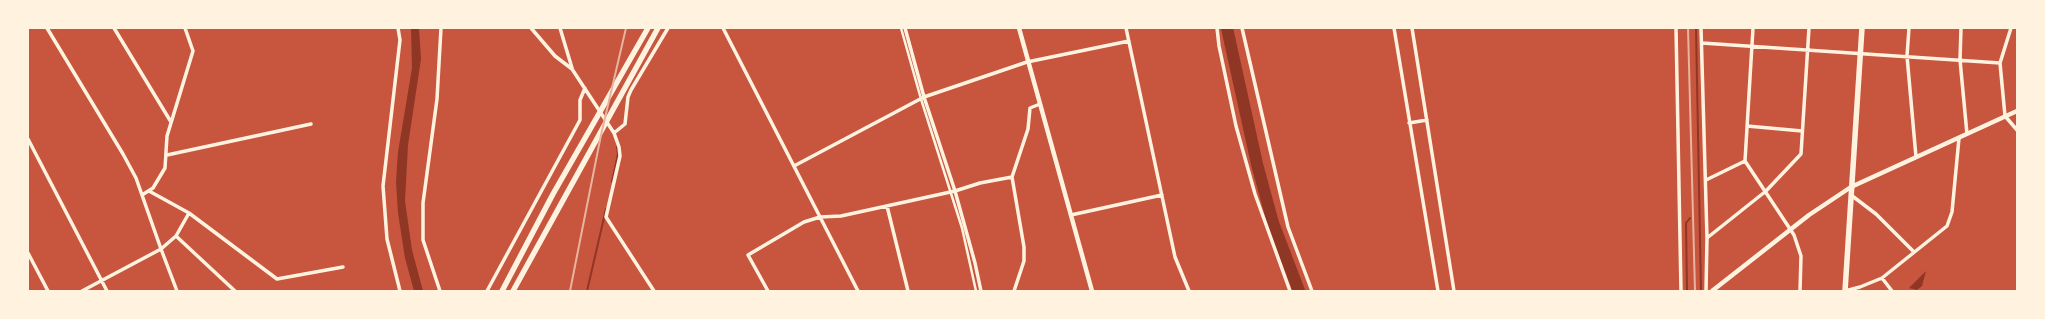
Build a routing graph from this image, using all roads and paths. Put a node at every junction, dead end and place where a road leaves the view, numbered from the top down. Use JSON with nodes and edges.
{"nodes":[{"id":1,"x":47,"y":28,"type":"edge"},
{"id":2,"x":114,"y":28,"type":"edge"},
{"id":3,"x":186,"y":28,"type":"edge"},
{"id":4,"x":398,"y":28,"type":"edge"},
{"id":5,"x":441,"y":28,"type":"edge"},
{"id":6,"x":531,"y":28,"type":"edge"},
{"id":7,"x":560,"y":28,"type":"edge"},
{"id":8,"x":646,"y":28,"type":"edge"},
{"id":9,"x":658,"y":28,"type":"edge"},
{"id":10,"x":661,"y":28,"type":"edge"},
{"id":11,"x":668,"y":28,"type":"edge"},
{"id":12,"x":723,"y":28,"type":"edge"},
{"id":13,"x":901,"y":28,"type":"edge"},
{"id":14,"x":905,"y":28,"type":"edge"},
{"id":15,"x":1019,"y":28,"type":"edge"},
{"id":16,"x":1126,"y":28,"type":"edge"},
{"id":17,"x":1217,"y":28,"type":"edge"},
{"id":18,"x":1242,"y":28,"type":"edge"},
{"id":19,"x":1394,"y":28,"type":"edge"},
{"id":20,"x":1412,"y":28,"type":"edge"},
{"id":21,"x":1676,"y":28,"type":"edge"},
{"id":22,"x":1701,"y":28,"type":"edge"},
{"id":23,"x":1753,"y":28,"type":"edge"},
{"id":24,"x":1809,"y":28,"type":"edge"},
{"id":25,"x":1862,"y":28,"type":"edge"},
{"id":26,"x":1909,"y":28,"type":"edge"},
{"id":27,"x":1961,"y":28,"type":"edge"},
{"id":28,"x":2011,"y":28,"type":"edge"},
{"id":29,"x":1129,"y":40,"type":"junction"},
{"id":30,"x":1702,"y":43,"type":"junction"},
{"id":31,"x":1752,"y":46,"type":"junction"},
{"id":32,"x":1808,"y":50,"type":"junction"},
{"id":33,"x":1861,"y":53,"type":"junction"},
{"id":34,"x":1907,"y":56,"type":"junction"},
{"id":35,"x":1960,"y":60,"type":"junction"},
{"id":36,"x":1028,"y":62,"type":"junction"},
{"id":37,"x":2000,"y":63,"type":"junction"},
{"id":38,"x":636,"y":67,"type":"junction"},
{"id":39,"x":572,"y":70,"type":"junction"},
{"id":40,"x":586,"y":88,"type":"junction"},
{"id":41,"x":922,"y":98,"type":"junction"},
{"id":42,"x":1040,"y":104,"type":"junction"},
{"id":43,"x":2017,"y":110,"type":"edge"},
{"id":44,"x":2005,"y":116,"type":"junction"},
{"id":45,"x":1427,"y":120,"type":"junction"},
{"id":46,"x":171,"y":122,"type":"junction"},
{"id":47,"x":311,"y":124,"type":"dead end"},
{"id":48,"x":1409,"y":124,"type":"junction"},
{"id":49,"x":1747,"y":126,"type":"junction"},
{"id":50,"x":2017,"y":130,"type":"edge"},
{"id":51,"x":1802,"y":131,"type":"junction"},
{"id":52,"x":614,"y":133,"type":"junction"},
{"id":53,"x":1967,"y":134,"type":"junction"},
{"id":54,"x":1959,"y":138,"type":"junction"},
{"id":55,"x":28,"y":139,"type":"edge"},
{"id":56,"x":167,"y":155,"type":"junction"},
{"id":57,"x":1916,"y":157,"type":"junction"},
{"id":58,"x":1745,"y":161,"type":"junction"},
{"id":59,"x":794,"y":166,"type":"junction"},
{"id":60,"x":1012,"y":177,"type":"junction"},
{"id":61,"x":1706,"y":180,"type":"junction"},
{"id":62,"x":1851,"y":187,"type":"junction"},
{"id":63,"x":149,"y":191,"type":"junction"},
{"id":64,"x":953,"y":191,"type":"junction"},
{"id":65,"x":1766,"y":191,"type":"junction"},
{"id":66,"x":1850,"y":194,"type":"junction"},
{"id":67,"x":142,"y":195,"type":"junction"},
{"id":68,"x":1162,"y":196,"type":"junction"},
{"id":69,"x":886,"y":206,"type":"junction"},
{"id":70,"x":189,"y":214,"type":"junction"},
{"id":71,"x":1071,"y":216,"type":"junction"},
{"id":72,"x":820,"y":217,"type":"junction"},
{"id":73,"x":1790,"y":230,"type":"junction"},
{"id":74,"x":176,"y":236,"type":"junction"},
{"id":75,"x":1707,"y":238,"type":"junction"},
{"id":76,"x":161,"y":248,"type":"junction"},
{"id":77,"x":1914,"y":252,"type":"junction"},
{"id":78,"x":28,"y":253,"type":"edge"},
{"id":79,"x":343,"y":267,"type":"dead end"},
{"id":80,"x":1882,"y":278,"type":"junction"},
{"id":81,"x":102,"y":280,"type":"junction"},
{"id":82,"x":48,"y":291,"type":"edge"},
{"id":83,"x":82,"y":291,"type":"edge"},
{"id":84,"x":106,"y":291,"type":"edge"},
{"id":85,"x":177,"y":291,"type":"edge"},
{"id":86,"x":235,"y":291,"type":"edge"},
{"id":87,"x":400,"y":291,"type":"edge"},
{"id":88,"x":440,"y":291,"type":"edge"},
{"id":89,"x":487,"y":291,"type":"edge"},
{"id":90,"x":502,"y":291,"type":"edge"},
{"id":91,"x":513,"y":291,"type":"edge"},
{"id":92,"x":654,"y":291,"type":"edge"},
{"id":93,"x":768,"y":291,"type":"edge"},
{"id":94,"x":858,"y":291,"type":"edge"},
{"id":95,"x":908,"y":291,"type":"edge"},
{"id":96,"x":976,"y":291,"type":"edge"},
{"id":97,"x":980,"y":291,"type":"edge"},
{"id":98,"x":1014,"y":291,"type":"edge"},
{"id":99,"x":1092,"y":291,"type":"edge"},
{"id":100,"x":1189,"y":291,"type":"edge"},
{"id":101,"x":1290,"y":291,"type":"edge"},
{"id":102,"x":1312,"y":291,"type":"edge"},
{"id":103,"x":1438,"y":291,"type":"edge"},
{"id":104,"x":1454,"y":291,"type":"edge"},
{"id":105,"x":1681,"y":291,"type":"edge"},
{"id":106,"x":1706,"y":291,"type":"edge"},
{"id":107,"x":1712,"y":291,"type":"edge"},
{"id":108,"x":1800,"y":291,"type":"edge"},
{"id":109,"x":1845,"y":291,"type":"edge"},
{"id":110,"x":1892,"y":291,"type":"edge"}],
"edges":[{"from":1,"to":67,"type":"street"},
{"from":2,"to":46,"type":"street"},
{"from":3,"to":46,"type":"street"},
{"from":4,"to":87,"type":"street"},
{"from":5,"to":88,"type":"street"},
{"from":6,"to":39,"type":"street"},
{"from":7,"to":39,"type":"street"},
{"from":8,"to":90,"type":"main road"},
{"from":9,"to":38,"type":"main road"},
{"from":10,"to":38,"type":"main road"},
{"from":11,"to":52,"type":"street"},
{"from":12,"to":59,"type":"street"},
{"from":13,"to":41,"type":"street"},
{"from":14,"to":41,"type":"street"},
{"from":15,"to":36,"type":"street"},
{"from":16,"to":29,"type":"street"},
{"from":17,"to":101,"type":"street"},
{"from":18,"to":102,"type":"street"},
{"from":19,"to":48,"type":"street"},
{"from":20,"to":45,"type":"street"},
{"from":21,"to":105,"type":"street"},
{"from":22,"to":30,"type":"street"},
{"from":23,"to":31,"type":"street"},
{"from":24,"to":32,"type":"street"},
{"from":25,"to":33,"type":"main road"},
{"from":26,"to":34,"type":"street"},
{"from":27,"to":35,"type":"street"},
{"from":28,"to":37,"type":"street"},
{"from":29,"to":36,"type":"street"},
{"from":29,"to":68,"type":"street"},
{"from":30,"to":31,"type":"street"},
{"from":30,"to":61,"type":"street"},
{"from":31,"to":32,"type":"street"},
{"from":31,"to":49,"type":"street"},
{"from":32,"to":33,"type":"street"},
{"from":32,"to":51,"type":"street"},
{"from":33,"to":34,"type":"street"},
{"from":33,"to":62,"type":"main road"},
{"from":34,"to":35,"type":"street"},
{"from":34,"to":57,"type":"street"},
{"from":35,"to":37,"type":"street"},
{"from":35,"to":53,"type":"street"},
{"from":36,"to":41,"type":"street"},
{"from":36,"to":42,"type":"street"},
{"from":37,"to":44,"type":"street"},
{"from":38,"to":91,"type":"main road"},
{"from":39,"to":40,"type":"street"},
{"from":40,"to":52,"type":"street"},
{"from":40,"to":89,"type":"street"},
{"from":41,"to":59,"type":"street"},
{"from":41,"to":64,"type":"street"},
{"from":42,"to":60,"type":"street"},
{"from":42,"to":71,"type":"street"},
{"from":43,"to":44,"type":"street"},
{"from":44,"to":50,"type":"street"},
{"from":44,"to":53,"type":"street"},
{"from":45,"to":48,"type":"street"},
{"from":45,"to":104,"type":"street"},
{"from":46,"to":56,"type":"street"},
{"from":47,"to":56,"type":"street"},
{"from":48,"to":103,"type":"street"},
{"from":49,"to":51,"type":"street"},
{"from":49,"to":58,"type":"street"},
{"from":51,"to":65,"type":"street"},
{"from":52,"to":92,"type":"street"},
{"from":53,"to":54,"type":"street"},
{"from":54,"to":57,"type":"street"},
{"from":54,"to":77,"type":"street"},
{"from":55,"to":81,"type":"street"},
{"from":56,"to":63,"type":"street"},
{"from":57,"to":62,"type":"street"},
{"from":58,"to":61,"type":"street"},
{"from":58,"to":65,"type":"street"},
{"from":59,"to":72,"type":"street"},
{"from":60,"to":64,"type":"street"},
{"from":60,"to":98,"type":"street"},
{"from":61,"to":75,"type":"street"},
{"from":62,"to":66,"type":"main road"},
{"from":62,"to":73,"type":"street"},
{"from":63,"to":67,"type":"street"},
{"from":63,"to":70,"type":"street"},
{"from":64,"to":69,"type":"street"},
{"from":64,"to":96,"type":"street"},
{"from":64,"to":97,"type":"street"},
{"from":65,"to":73,"type":"street"},
{"from":65,"to":75,"type":"street"},
{"from":66,"to":77,"type":"street"},
{"from":66,"to":109,"type":"main road"},
{"from":67,"to":76,"type":"street"},
{"from":68,"to":71,"type":"street"},
{"from":68,"to":100,"type":"street"},
{"from":69,"to":72,"type":"street"},
{"from":69,"to":95,"type":"street"},
{"from":70,"to":74,"type":"street"},
{"from":70,"to":79,"type":"street"},
{"from":71,"to":99,"type":"street"},
{"from":72,"to":93,"type":"street"},
{"from":72,"to":94,"type":"street"},
{"from":73,"to":107,"type":"street"},
{"from":73,"to":108,"type":"street"},
{"from":74,"to":76,"type":"street"},
{"from":74,"to":86,"type":"street"},
{"from":75,"to":106,"type":"street"},
{"from":76,"to":81,"type":"street"},
{"from":76,"to":85,"type":"street"},
{"from":77,"to":80,"type":"street"},
{"from":78,"to":82,"type":"street"},
{"from":80,"to":109,"type":"street"},
{"from":80,"to":110,"type":"street"},
{"from":81,"to":83,"type":"street"},
{"from":81,"to":84,"type":"street"}]}
